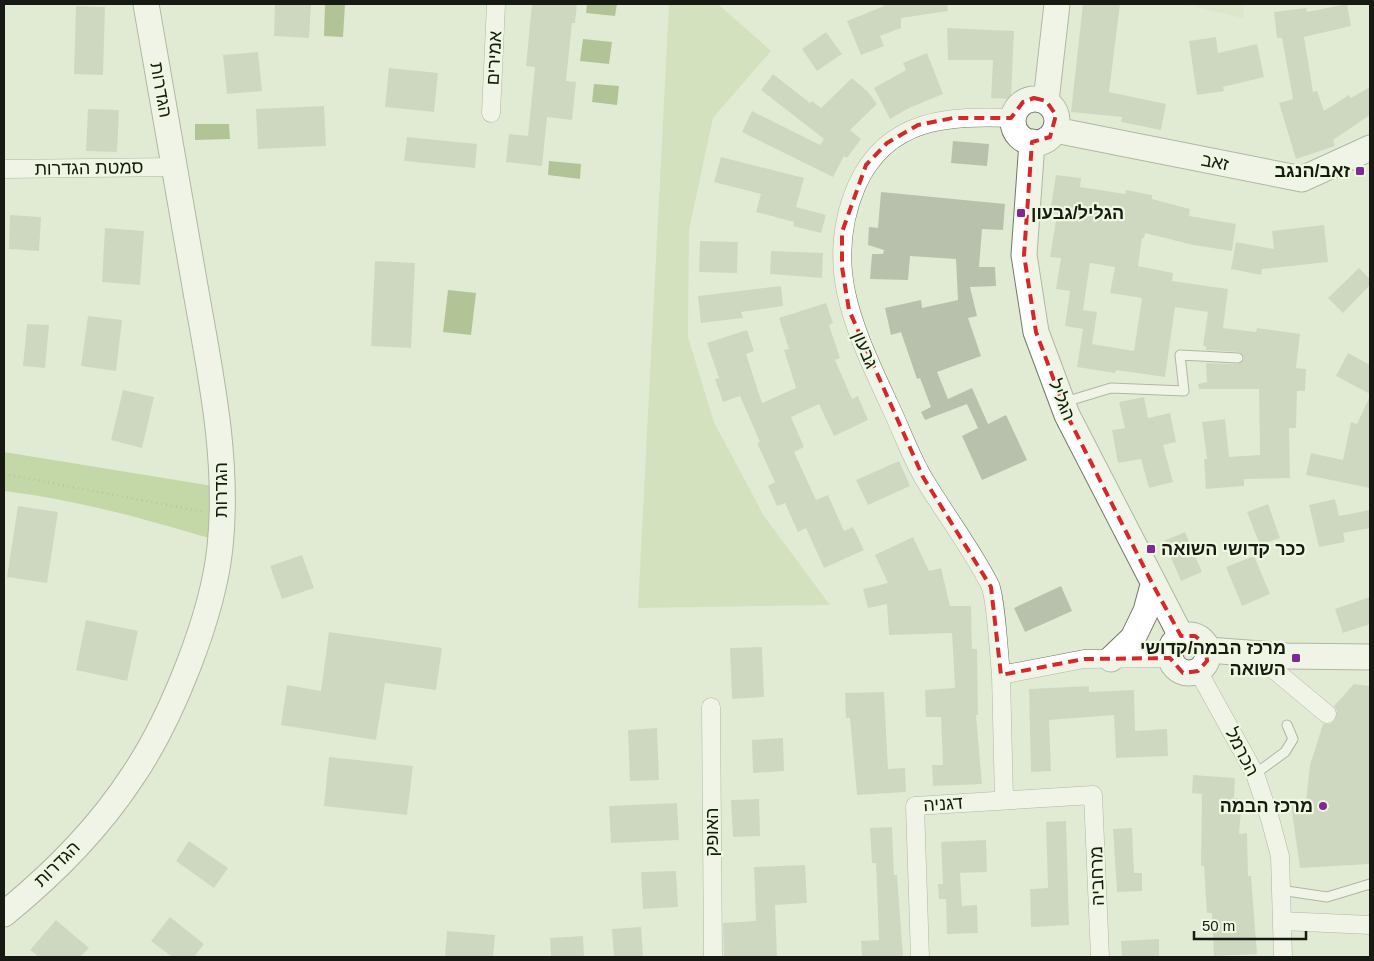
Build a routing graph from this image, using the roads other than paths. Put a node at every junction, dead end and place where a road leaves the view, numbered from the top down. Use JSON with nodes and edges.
{"nodes":[{"id":1,"x":146,"y":4,"type":"edge"},
{"id":2,"x":496,"y":4,"type":"edge"},
{"id":3,"x":1045,"y":4,"type":"edge"},
{"id":4,"x":1058,"y":4,"type":"edge"},
{"id":5,"x":1040,"y":100,"type":"junction"},
{"id":6,"x":492,"y":112,"type":"dead end"},
{"id":7,"x":1014,"y":118,"type":"junction"},
{"id":8,"x":1055,"y":130,"type":"junction"},
{"id":9,"x":1032,"y":142,"type":"junction"},
{"id":10,"x":1370,"y":148,"type":"edge"},
{"id":11,"x":175,"y":167,"type":"junction"},
{"id":12,"x":4,"y":170,"type":"edge"},
{"id":13,"x":1238,"y":358,"type":"dead end"},
{"id":14,"x":1062,"y":403,"type":"junction"},
{"id":15,"x":1153,"y":585,"type":"junction"},
{"id":16,"x":1181,"y":636,"type":"junction"},
{"id":17,"x":1255,"y":654,"type":"junction"},
{"id":18,"x":1370,"y":657,"type":"edge"},
{"id":19,"x":1170,"y":658,"type":"junction"},
{"id":20,"x":1111,"y":659,"type":"junction"},
{"id":21,"x":1203,"y":661,"type":"junction"},
{"id":22,"x":1001,"y":675,"type":"junction"},
{"id":23,"x":711,"y":707,"type":"dead end"},
{"id":24,"x":1327,"y":714,"type":"dead end"},
{"id":25,"x":1287,"y":725,"type":"dead end"},
{"id":26,"x":1255,"y":774,"type":"junction"},
{"id":27,"x":1093,"y":795,"type":"joint"},
{"id":28,"x":1004,"y":800,"type":"junction"},
{"id":29,"x":1370,"y":884,"type":"edge"},
{"id":30,"x":1280,"y":890,"type":"junction"},
{"id":31,"x":4,"y":914,"type":"edge"},
{"id":32,"x":1282,"y":921,"type":"junction"},
{"id":33,"x":1370,"y":925,"type":"edge"},
{"id":34,"x":713,"y":957,"type":"edge"},
{"id":35,"x":920,"y":957,"type":"edge"},
{"id":36,"x":1100,"y":957,"type":"edge"},
{"id":37,"x":1283,"y":957,"type":"edge"}],
"edges":[{"from":1,"to":11,"type":"street","name":"הגדרות"},
{"from":2,"to":6,"type":"street","name":"אמירים"},
{"from":3,"to":5,"type":"street"},
{"from":4,"to":5,"type":"street"},
{"from":5,"to":7,"type":"street"},
{"from":5,"to":8,"type":"street"},
{"from":7,"to":9,"type":"street"},
{"from":7,"to":22,"type":"street","name":"גבעון"},
{"from":8,"to":9,"type":"street"},
{"from":8,"to":10,"type":"street","name":"זאב"},
{"from":9,"to":14,"type":"street","name":"הגליל"},
{"from":11,"to":12,"type":"street","name":"סמטת הגדרות"},
{"from":11,"to":31,"type":"street","name":"הגדרות"},
{"from":13,"to":14,"type":"lane"},
{"from":14,"to":15,"type":"street","name":"הגליל"},
{"from":15,"to":16,"type":"street","name":"הגליל"},
{"from":15,"to":20,"type":"street"},
{"from":16,"to":19,"type":"street"},
{"from":16,"to":21,"type":"street"},
{"from":17,"to":18,"type":"street"},
{"from":17,"to":21,"type":"street"},
{"from":17,"to":24,"type":"street"},
{"from":19,"to":20,"type":"street"},
{"from":19,"to":21,"type":"street"},
{"from":20,"to":22,"type":"street"},
{"from":21,"to":26,"type":"street","name":"הכרמל"},
{"from":22,"to":28,"type":"street","name":"גבעון"},
{"from":23,"to":34,"type":"street","name":"האופק"},
{"from":25,"to":26,"type":"lane"},
{"from":26,"to":30,"type":"street","name":"הכרמל"},
{"from":27,"to":28,"type":"street","name":"דגניה"},
{"from":27,"to":36,"type":"street","name":"מרחביה"},
{"from":28,"to":35,"type":"street","name":"דגניה"},
{"from":29,"to":30,"type":"lane"},
{"from":30,"to":32,"type":"street","name":"הכרמל"},
{"from":32,"to":33,"type":"street"},
{"from":32,"to":37,"type":"street","name":"הכרמל"}]}
